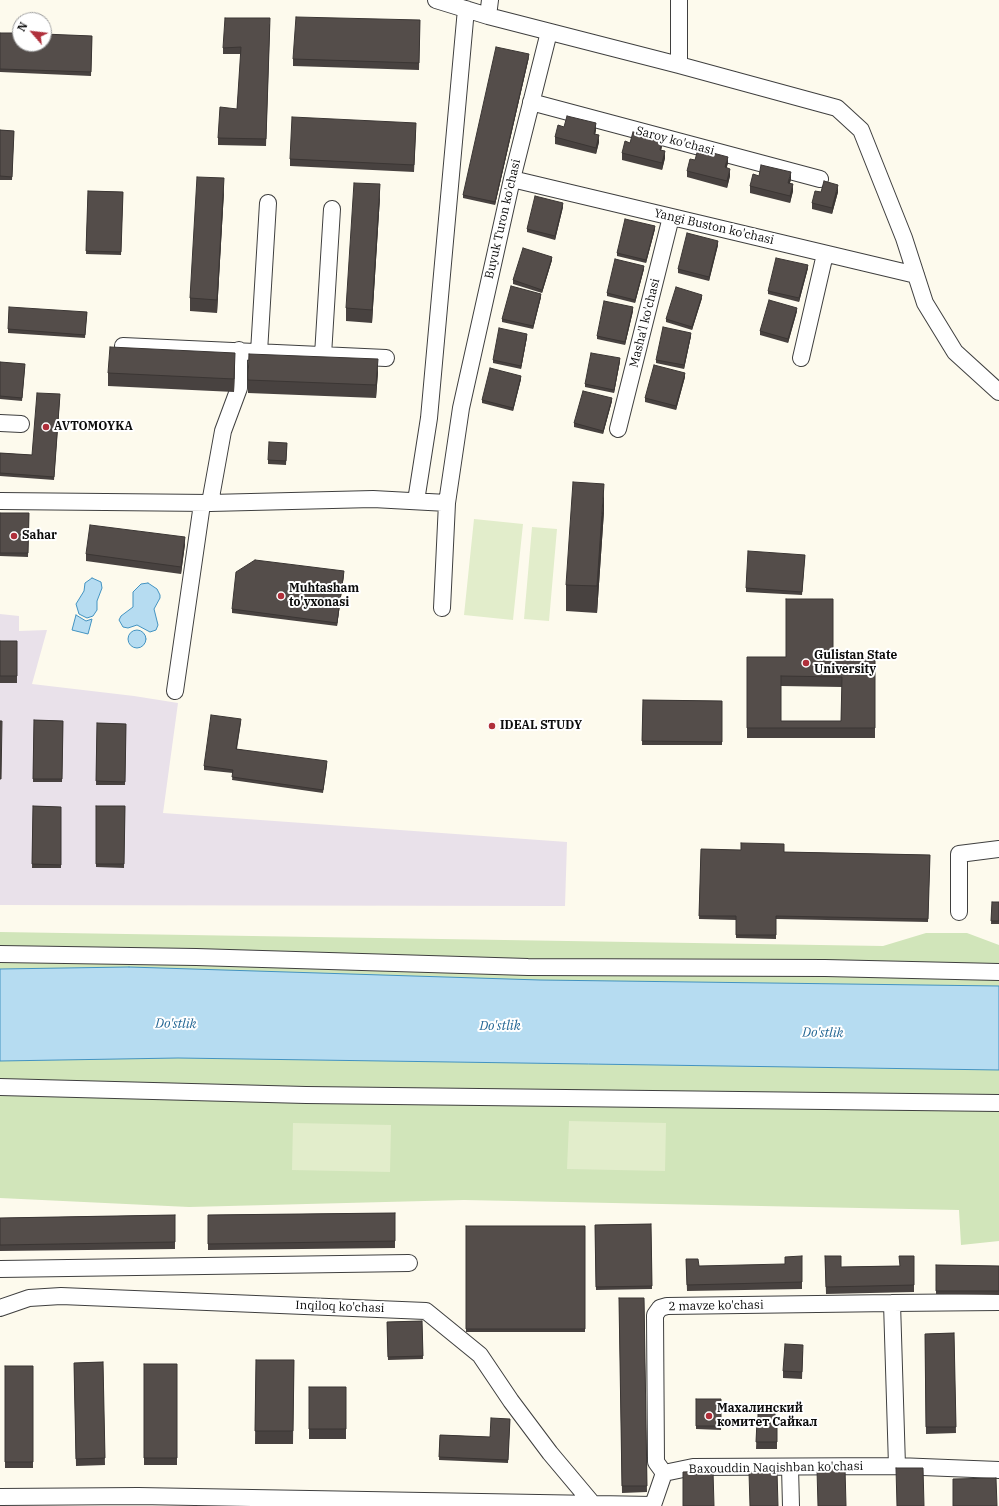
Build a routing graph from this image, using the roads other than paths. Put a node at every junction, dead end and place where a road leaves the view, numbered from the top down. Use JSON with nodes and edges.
{"nodes":[{"id":1,"x":436,"y":0,"type":"edge"},
{"id":2,"x":490,"y":0,"type":"edge"},
{"id":3,"x":679,"y":0,"type":"edge"},
{"id":4,"x":466,"y":9,"type":"junction"},
{"id":5,"x":488,"y":16,"type":"junction"},
{"id":6,"x":549,"y":32,"type":"junction"},
{"id":7,"x":679,"y":65,"type":"junction"},
{"id":8,"x":531,"y":102,"type":"junction"},
{"id":9,"x":508,"y":175,"type":"junction"},
{"id":10,"x":820,"y":179,"type":"dead end"},
{"id":11,"x":268,"y":203,"type":"dead end"},
{"id":12,"x":332,"y":209,"type":"dead end"},
{"id":13,"x":671,"y":217,"type":"junction"},
{"id":14,"x":825,"y":254,"type":"junction"},
{"id":15,"x":916,"y":276,"type":"junction"},
{"id":16,"x":123,"y":346,"type":"edge"},
{"id":17,"x":240,"y":350,"type":"junction"},
{"id":18,"x":259,"y":352,"type":"junction"},
{"id":19,"x":323,"y":355,"type":"junction"},
{"id":20,"x":386,"y":358,"type":"dead end"},
{"id":21,"x":801,"y":358,"type":"dead end"},
{"id":22,"x":999,"y":392,"type":"edge"},
{"id":23,"x":0,"y":423,"type":"edge"},
{"id":24,"x":21,"y":424,"type":"dead end"},
{"id":25,"x":618,"y":429,"type":"dead end"},
{"id":26,"x":0,"y":501,"type":"edge"},
{"id":27,"x":416,"y":501,"type":"junction"},
{"id":28,"x":447,"y":503,"type":"junction"},
{"id":29,"x":206,"y":504,"type":"junction"},
{"id":30,"x":442,"y":608,"type":"dead end"},
{"id":31,"x":175,"y":691,"type":"dead end"},
{"id":32,"x":999,"y":849,"type":"edge"},
{"id":33,"x":958,"y":912,"type":"dead end"},
{"id":34,"x":0,"y":954,"type":"edge"},
{"id":35,"x":999,"y":972,"type":"edge"},
{"id":36,"x":0,"y":1087,"type":"edge"},
{"id":37,"x":999,"y":1103,"type":"edge"},
{"id":38,"x":409,"y":1263,"type":"dead end"},
{"id":39,"x":0,"y":1269,"type":"edge"},
{"id":40,"x":999,"y":1302,"type":"edge"},
{"id":41,"x":892,"y":1303,"type":"junction"},
{"id":42,"x":0,"y":1308,"type":"edge"},
{"id":43,"x":897,"y":1466,"type":"junction"},
{"id":44,"x":790,"y":1467,"type":"junction"},
{"id":45,"x":999,"y":1470,"type":"edge"},
{"id":46,"x":664,"y":1473,"type":"junction"},
{"id":47,"x":0,"y":1497,"type":"edge"},
{"id":48,"x":61,"y":1501,"type":"edge"},
{"id":49,"x":297,"y":1502,"type":"edge"},
{"id":50,"x":597,"y":1504,"type":"edge"},
{"id":51,"x":653,"y":1505,"type":"edge"},
{"id":52,"x":791,"y":1506,"type":"edge"}],
"edges":[{"from":1,"to":4,"type":"street"},
{"from":2,"to":5,"type":"street"},
{"from":3,"to":7,"type":"street"},
{"from":4,"to":5,"type":"street"},
{"from":4,"to":27,"type":"street"},
{"from":5,"to":6,"type":"street"},
{"from":6,"to":7,"type":"street"},
{"from":6,"to":8,"type":"street","name":"Buyuk Turon ko'chasi"},
{"from":7,"to":15,"type":"street"},
{"from":8,"to":9,"type":"street","name":"Buyuk Turon ko'chasi"},
{"from":8,"to":10,"type":"street","name":"Saroy ko'chasi"},
{"from":9,"to":13,"type":"street","name":"Yangi Buston ko'chasi"},
{"from":9,"to":28,"type":"street","name":"Buyuk Turon ko'chasi"},
{"from":11,"to":18,"type":"street"},
{"from":12,"to":19,"type":"street"},
{"from":13,"to":14,"type":"street","name":"Yangi Buston ko'chasi"},
{"from":13,"to":25,"type":"street","name":"Masha'l ko'chasi"},
{"from":14,"to":15,"type":"street","name":"Yangi Buston ko'chasi"},
{"from":14,"to":21,"type":"street"},
{"from":15,"to":22,"type":"street"},
{"from":16,"to":17,"type":"street"},
{"from":17,"to":18,"type":"street"},
{"from":17,"to":29,"type":"street"},
{"from":18,"to":19,"type":"street"},
{"from":19,"to":20,"type":"street"},
{"from":23,"to":24,"type":"street"},
{"from":26,"to":29,"type":"street"},
{"from":27,"to":28,"type":"street"},
{"from":27,"to":29,"type":"street"},
{"from":28,"to":30,"type":"street","name":"Buyuk Turon ko'chasi"},
{"from":29,"to":31,"type":"street"},
{"from":32,"to":33,"type":"street"},
{"from":34,"to":35,"type":"street"},
{"from":36,"to":37,"type":"street"},
{"from":38,"to":39,"type":"street"},
{"from":40,"to":41,"type":"street"},
{"from":41,"to":43,"type":"street"},
{"from":41,"to":46,"type":"street","name":"2 mavze ko'chasi"},
{"from":42,"to":50,"type":"street","name":"Inqiloq ko'chasi"},
{"from":43,"to":44,"type":"street","name":"Baxouddin Naqishban ko'chasi"},
{"from":43,"to":45,"type":"street","name":"Baxouddin Naqishban ko'chasi"},
{"from":44,"to":46,"type":"street","name":"Baxouddin Naqishban ko'chasi"},
{"from":44,"to":52,"type":"street"},
{"from":46,"to":51,"type":"street"},
{"from":47,"to":48,"type":"street"},
{"from":48,"to":49,"type":"street"},
{"from":49,"to":50,"type":"street"},
{"from":50,"to":51,"type":"street"}]}
